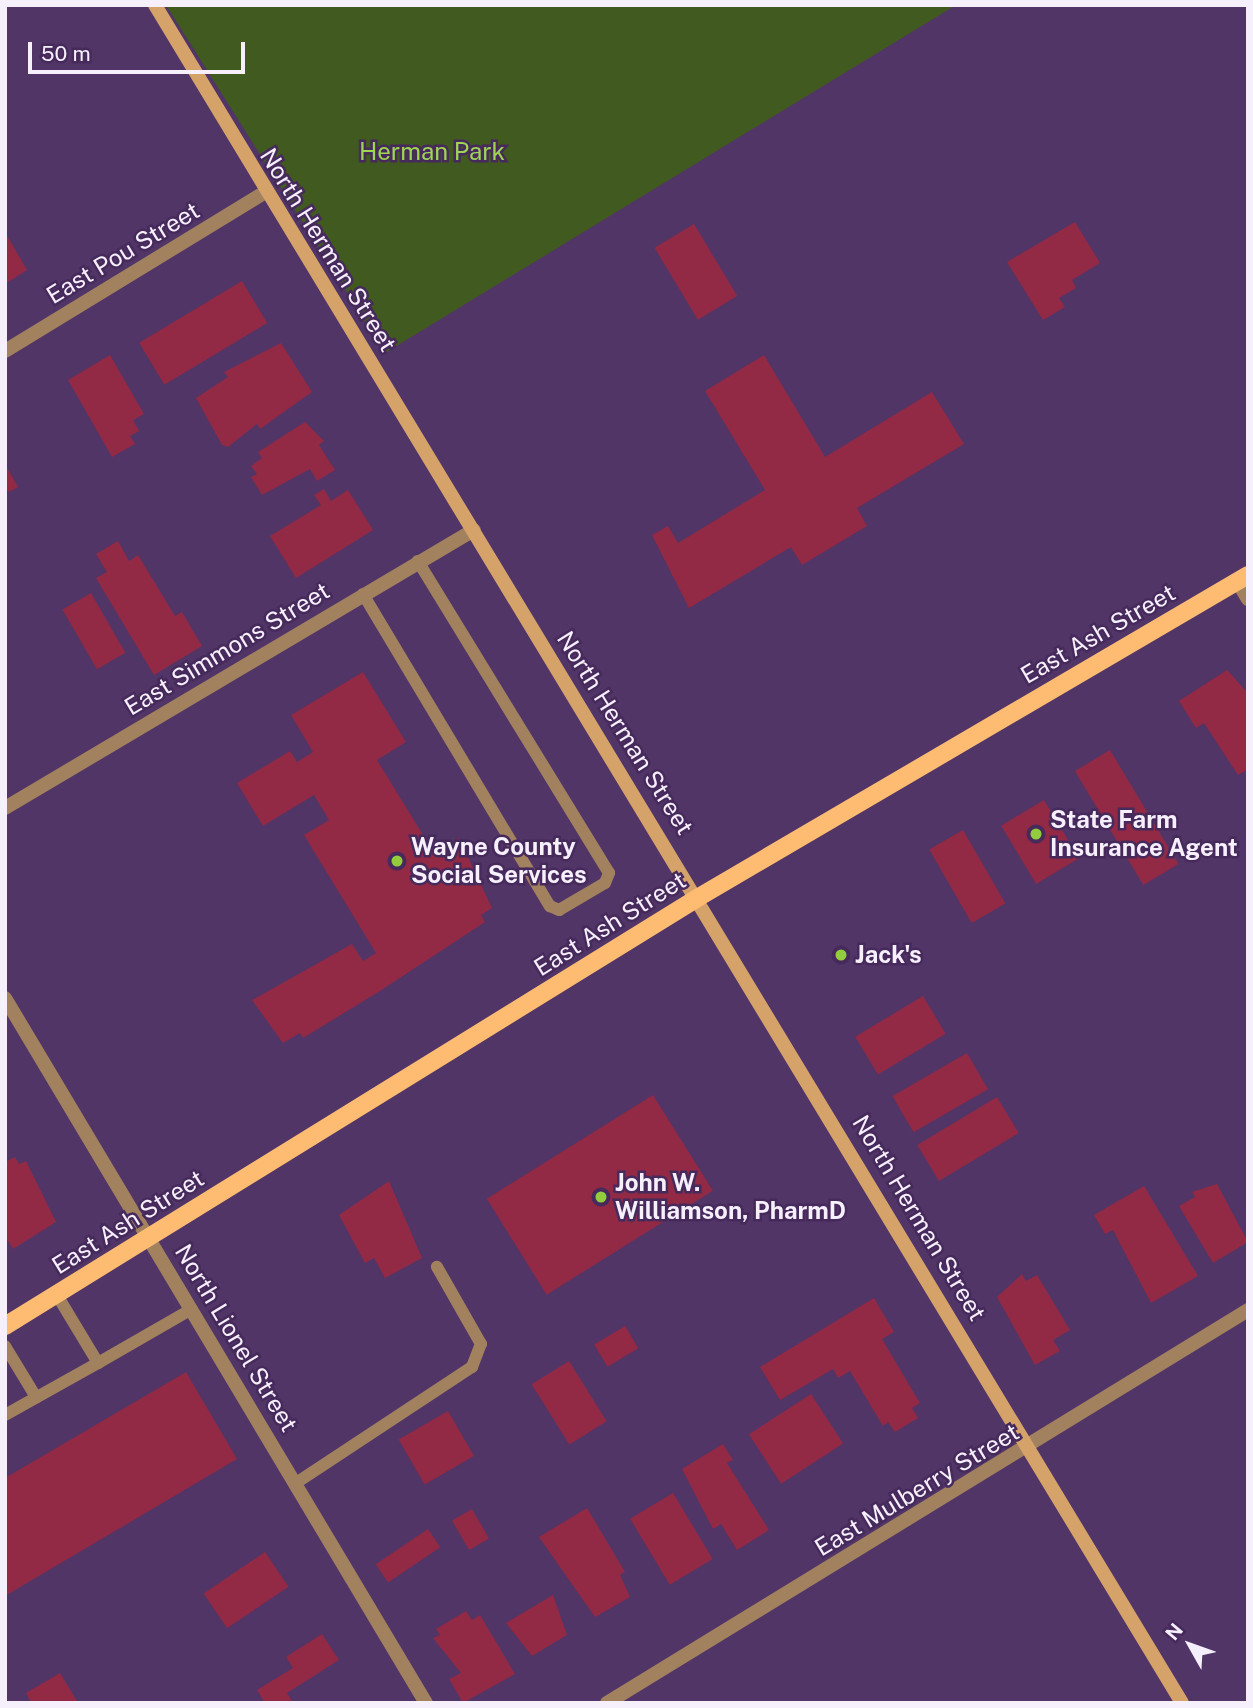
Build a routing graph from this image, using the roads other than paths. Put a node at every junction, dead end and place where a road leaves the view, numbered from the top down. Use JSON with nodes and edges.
{"nodes":[{"id":1,"x":155,"y":5,"type":"edge"},
{"id":2,"x":264,"y":194,"type":"junction"},
{"id":3,"x":5,"y":351,"type":"edge"},
{"id":4,"x":474,"y":530,"type":"junction"},
{"id":5,"x":418,"y":561,"type":"junction"},
{"id":6,"x":1242,"y":578,"type":"edge"},
{"id":7,"x":363,"y":594,"type":"junction"},
{"id":8,"x":1248,"y":599,"type":"edge"},
{"id":9,"x":5,"y":808,"type":"edge"},
{"id":10,"x":699,"y":897,"type":"junction"},
{"id":11,"x":5,"y":998,"type":"edge"},
{"id":12,"x":149,"y":1238,"type":"junction"},
{"id":13,"x":437,"y":1267,"type":"dead end"},
{"id":14,"x":57,"y":1296,"type":"junction"},
{"id":15,"x":192,"y":1309,"type":"junction"},
{"id":16,"x":1248,"y":1310,"type":"edge"},
{"id":17,"x":5,"y":1326,"type":"edge"},
{"id":18,"x":5,"y":1346,"type":"edge"},
{"id":19,"x":98,"y":1363,"type":"junction"},
{"id":20,"x":36,"y":1397,"type":"junction"},
{"id":21,"x":5,"y":1415,"type":"edge"},
{"id":22,"x":1031,"y":1448,"type":"junction"},
{"id":23,"x":296,"y":1483,"type":"junction"},
{"id":24,"x":426,"y":1703,"type":"edge"},
{"id":25,"x":607,"y":1703,"type":"edge"},
{"id":26,"x":1182,"y":1703,"type":"edge"}],
"edges":[{"from":1,"to":2,"type":"main road","name":"North Herman Street"},
{"from":2,"to":3,"type":"street","name":"East Pou Street"},
{"from":2,"to":4,"type":"main road","name":"North Herman Street"},
{"from":4,"to":5,"type":"street","name":"East Simmons Street"},
{"from":4,"to":10,"type":"main road","name":"North Herman Street"},
{"from":5,"to":7,"type":"street","name":"East Simmons Street"},
{"from":5,"to":7,"type":"lane"},
{"from":6,"to":8,"type":"street"},
{"from":6,"to":10,"type":"main road","name":"East Ash Street"},
{"from":7,"to":9,"type":"street","name":"East Simmons Street"},
{"from":10,"to":12,"type":"main road","name":"East Ash Street"},
{"from":10,"to":22,"type":"main road","name":"North Herman Street"},
{"from":11,"to":12,"type":"street","name":"North Lionel Street"},
{"from":12,"to":14,"type":"main road","name":"East Ash Street"},
{"from":12,"to":15,"type":"street","name":"North Lionel Street"},
{"from":13,"to":23,"type":"lane"},
{"from":14,"to":17,"type":"main road","name":"East Ash Street"},
{"from":14,"to":19,"type":"lane"},
{"from":15,"to":19,"type":"lane"},
{"from":15,"to":23,"type":"street","name":"North Lionel Street"},
{"from":16,"to":22,"type":"street","name":"East Mulberry Street"},
{"from":18,"to":20,"type":"lane"},
{"from":19,"to":20,"type":"lane"},
{"from":20,"to":21,"type":"lane"},
{"from":22,"to":25,"type":"street","name":"East Mulberry Street"},
{"from":22,"to":26,"type":"main road","name":"North Herman Street"},
{"from":23,"to":24,"type":"street","name":"North Lionel Street"}]}
